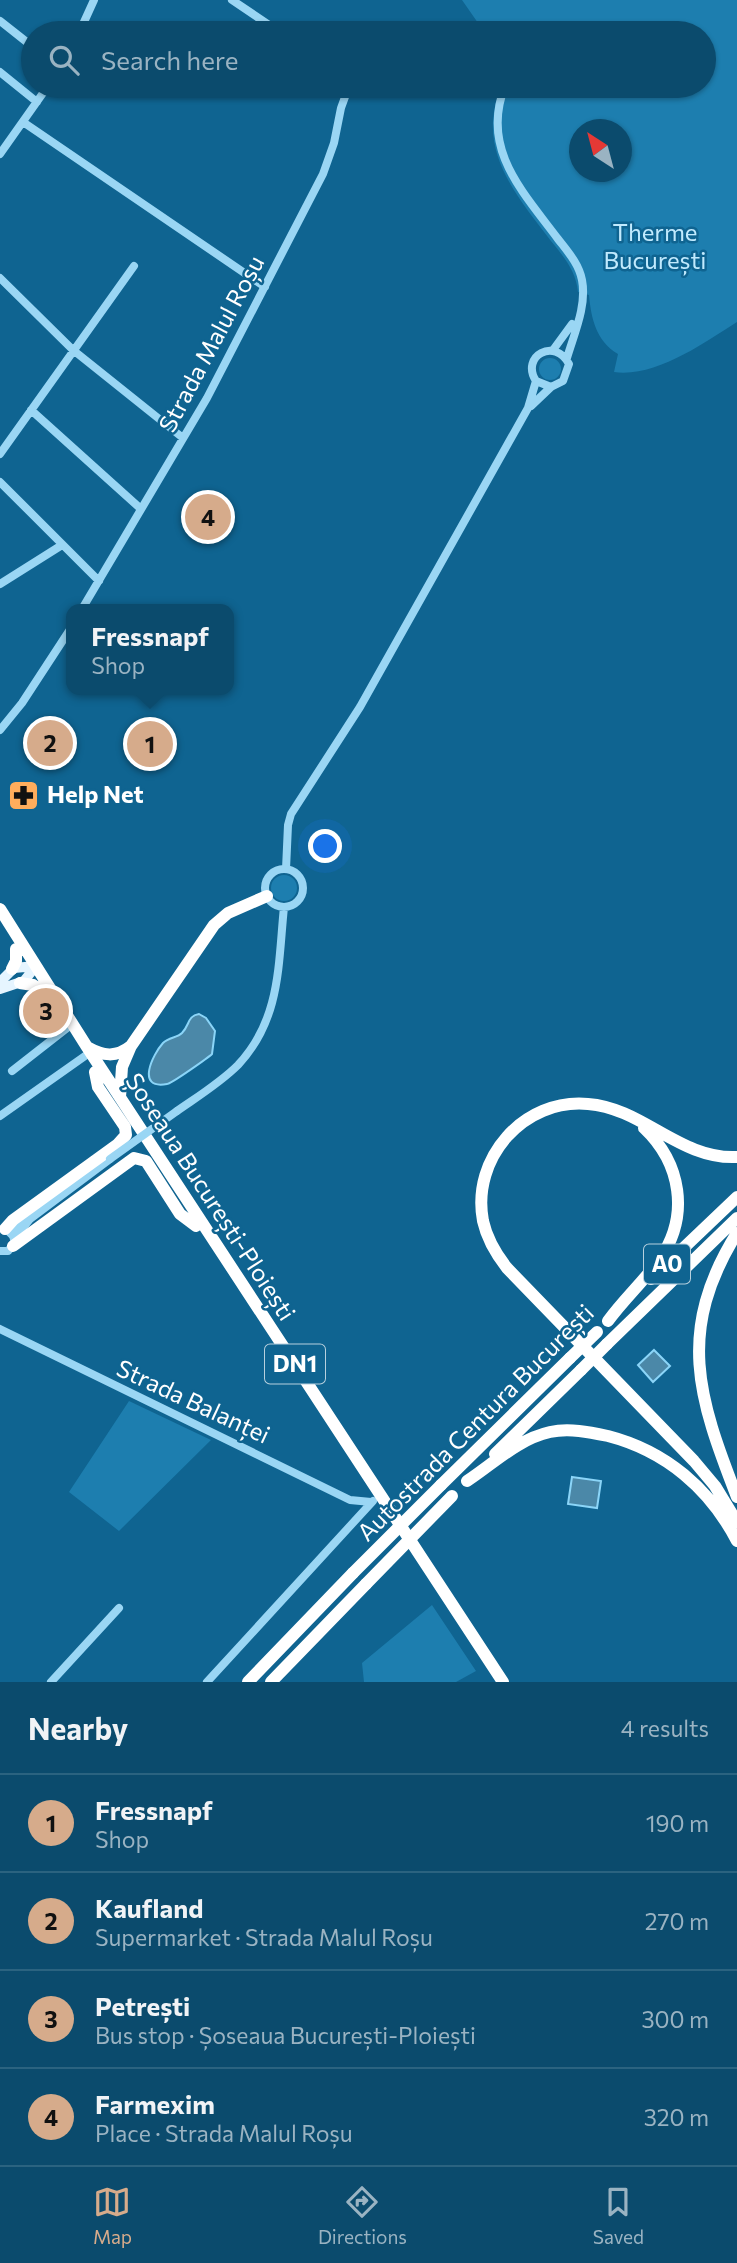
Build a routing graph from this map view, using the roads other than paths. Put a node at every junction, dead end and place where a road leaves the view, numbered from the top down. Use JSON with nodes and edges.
{"nodes":[{"id":1,"x":94,"y":0,"type":"edge"},
{"id":2,"x":232,"y":0,"type":"edge"},
{"id":3,"x":0,"y":21,"type":"edge"},
{"id":4,"x":84,"y":21,"type":"edge"},
{"id":5,"x":263,"y":21,"type":"edge"},
{"id":6,"x":21,"y":38,"type":"edge"},
{"id":7,"x":0,"y":72,"type":"edge"},
{"id":8,"x":21,"y":89,"type":"edge"},
{"id":9,"x":32,"y":98,"type":"edge"},
{"id":10,"x":40,"y":98,"type":"edge"},
{"id":11,"x":345,"y":98,"type":"edge"},
{"id":12,"x":502,"y":98,"type":"edge"},
{"id":13,"x":37,"y":102,"type":"junction"},
{"id":14,"x":23,"y":122,"type":"junction"},
{"id":15,"x":0,"y":154,"type":"edge"},
{"id":16,"x":134,"y":267,"type":"dead end"},
{"id":17,"x":0,"y":278,"type":"edge"},
{"id":18,"x":265,"y":287,"type":"junction"},
{"id":19,"x":583,"y":302,"type":"junction"},
{"id":20,"x":73,"y":350,"type":"junction"},
{"id":21,"x":553,"y":350,"type":"junction"},
{"id":22,"x":566,"y":358,"type":"junction"},
{"id":23,"x":536,"y":382,"type":"junction"},
{"id":24,"x":551,"y":387,"type":"junction"},
{"id":25,"x":528,"y":408,"type":"junction"},
{"id":26,"x":31,"y":410,"type":"junction"},
{"id":27,"x":183,"y":438,"type":"junction"},
{"id":28,"x":0,"y":454,"type":"edge"},
{"id":29,"x":0,"y":482,"type":"edge"},
{"id":30,"x":142,"y":509,"type":"junction"},
{"id":31,"x":62,"y":545,"type":"junction"},
{"id":32,"x":99,"y":581,"type":"junction"},
{"id":33,"x":0,"y":584,"type":"edge"},
{"id":34,"x":85,"y":604,"type":"edge"},
{"id":35,"x":66,"y":636,"type":"edge"},
{"id":36,"x":0,"y":730,"type":"edge"},
{"id":37,"x":286,"y":869,"type":"junction"},
{"id":38,"x":267,"y":895,"type":"junction"},
{"id":39,"x":284,"y":907,"type":"junction"},
{"id":40,"x":0,"y":909,"type":"edge"},
{"id":41,"x":0,"y":925,"type":"edge"},
{"id":42,"x":19,"y":947,"type":"junction"},
{"id":43,"x":12,"y":969,"type":"junction"},
{"id":44,"x":31,"y":969,"type":"junction"},
{"id":45,"x":0,"y":982,"type":"edge"},
{"id":46,"x":20,"y":983,"type":"junction"},
{"id":47,"x":0,"y":989,"type":"edge"},
{"id":48,"x":42,"y":991,"type":"junction"},
{"id":49,"x":67,"y":1028,"type":"junction"},
{"id":50,"x":131,"y":1046,"type":"junction"},
{"id":51,"x":86,"y":1051,"type":"junction"},
{"id":52,"x":12,"y":1072,"type":"dead end"},
{"id":53,"x":95,"y":1072,"type":"junction"},
{"id":54,"x":120,"y":1097,"type":"junction"},
{"id":55,"x":0,"y":1116,"type":"edge"},
{"id":56,"x":636,"y":1120,"type":"junction"},
{"id":57,"x":737,"y":1157,"type":"edge"},
{"id":58,"x":737,"y":1197,"type":"edge"},
{"id":59,"x":737,"y":1218,"type":"edge"},
{"id":60,"x":196,"y":1226,"type":"junction"},
{"id":61,"x":737,"y":1233,"type":"edge"},
{"id":62,"x":9,"y":1235,"type":"edge"},
{"id":63,"x":0,"y":1251,"type":"edge"},
{"id":64,"x":608,"y":1321,"type":"junction"},
{"id":65,"x":0,"y":1329,"type":"edge"},
{"id":66,"x":467,"y":1481,"type":"junction"},
{"id":67,"x":737,"y":1497,"type":"edge"},
{"id":68,"x":373,"y":1500,"type":"junction"},
{"id":69,"x":737,"y":1522,"type":"edge"},
{"id":70,"x":737,"y":1541,"type":"edge"},
{"id":71,"x":119,"y":1608,"type":"dead end"},
{"id":72,"x":51,"y":1682,"type":"edge"},
{"id":73,"x":207,"y":1682,"type":"edge"},
{"id":74,"x":248,"y":1682,"type":"edge"},
{"id":75,"x":271,"y":1682,"type":"edge"},
{"id":76,"x":494,"y":1682,"type":"edge"},
{"id":77,"x":503,"y":1682,"type":"edge"}],
"edges":[{"from":1,"to":4,"type":"street"},
{"from":2,"to":5,"type":"street"},
{"from":3,"to":6,"type":"street"},
{"from":7,"to":8,"type":"street"},
{"from":9,"to":13,"type":"street"},
{"from":10,"to":13,"type":"street"},
{"from":11,"to":18,"type":"street","name":"Strada Malul Roșu"},
{"from":12,"to":19,"type":"street"},
{"from":13,"to":14,"type":"street"},
{"from":14,"to":15,"type":"street"},
{"from":14,"to":18,"type":"street"},
{"from":16,"to":20,"type":"street"},
{"from":17,"to":20,"type":"street"},
{"from":18,"to":27,"type":"street","name":"Strada Malul Roșu"},
{"from":19,"to":21,"type":"street"},
{"from":19,"to":22,"type":"street"},
{"from":20,"to":26,"type":"street"},
{"from":20,"to":27,"type":"street"},
{"from":21,"to":22,"type":"street"},
{"from":21,"to":23,"type":"street"},
{"from":22,"to":24,"type":"street"},
{"from":23,"to":24,"type":"street"},
{"from":23,"to":25,"type":"street"},
{"from":24,"to":25,"type":"street"},
{"from":25,"to":37,"type":"street"},
{"from":26,"to":28,"type":"street"},
{"from":26,"to":30,"type":"street"},
{"from":27,"to":30,"type":"street","name":"Strada Malul Roșu"},
{"from":29,"to":31,"type":"street"},
{"from":30,"to":32,"type":"street","name":"Strada Malul Roșu"},
{"from":31,"to":32,"type":"street"},
{"from":31,"to":33,"type":"street"},
{"from":32,"to":34,"type":"street","name":"Strada Malul Roșu"},
{"from":35,"to":36,"type":"street"},
{"from":37,"to":38,"type":"street"},
{"from":37,"to":39,"type":"street"},
{"from":38,"to":39,"type":"street"},
{"from":38,"to":50,"type":"highway"},
{"from":39,"to":62,"type":"street","bridge":true},
{"from":40,"to":42,"type":"highway","number":"DN1"},
{"from":41,"to":42,"type":"highway","number":"DN1"},
{"from":42,"to":43,"type":"highway"},
{"from":42,"to":44,"type":"highway","name":"Șoseaua București-Ploiești","number":"DN1"},
{"from":43,"to":44,"type":"main road"},
{"from":43,"to":45,"type":"main road"},
{"from":44,"to":46,"type":"main road"},
{"from":44,"to":48,"type":"highway","name":"Șoseaua București-Ploiești","number":"DN1"},
{"from":44,"to":51,"type":"highway","name":"Șoseaua București-Ploiești","number":"DN1"},
{"from":46,"to":47,"type":"main road"},
{"from":46,"to":48,"type":"highway"},
{"from":48,"to":49,"type":"highway","name":"Șoseaua București-Ploiești","number":"DN1"},
{"from":49,"to":51,"type":"highway","name":"Șoseaua București-Ploiești","number":"DN1"},
{"from":49,"to":52,"type":"street"},
{"from":50,"to":51,"type":"highway"},
{"from":50,"to":54,"type":"highway"},
{"from":51,"to":53,"type":"highway","name":"Șoseaua București-Ploiești","number":"DN1"},
{"from":51,"to":54,"type":"highway","name":"Șoseaua București-Ploiești","number":"DN1"},
{"from":51,"to":55,"type":"street"},
{"from":53,"to":60,"type":"highway","name":"Șoseaua București-Ploiești","number":"DN1"},
{"from":53,"to":62,"type":"highway"},
{"from":54,"to":77,"type":"highway","name":"Șoseaua București-Ploiești","number":"DN1"},
{"from":56,"to":57,"type":"highway"},
{"from":56,"to":64,"type":"highway"},
{"from":56,"to":69,"type":"highway"},
{"from":58,"to":64,"type":"highway","name":"Autostrada Centura București","number":"A0"},
{"from":59,"to":66,"type":"highway","name":"Autostrada Centura București","number":"A0","bridge":true},
{"from":60,"to":62,"type":"highway"},
{"from":60,"to":68,"type":"highway","name":"Șoseaua București-Ploiești","number":"DN1"},
{"from":61,"to":67,"type":"highway"},
{"from":62,"to":63,"type":"street"},
{"from":64,"to":74,"type":"highway","name":"Autostrada Centura București","number":"A0","bridge":true},
{"from":65,"to":68,"type":"street","name":"Strada Balanței"},
{"from":66,"to":70,"type":"highway"},
{"from":66,"to":75,"type":"highway","name":"Autostrada Centura București","number":"A0","bridge":true},
{"from":68,"to":73,"type":"street"},
{"from":68,"to":76,"type":"highway","name":"Șoseaua București-Ploiești","number":"DN1"},
{"from":71,"to":72,"type":"street"}]}
